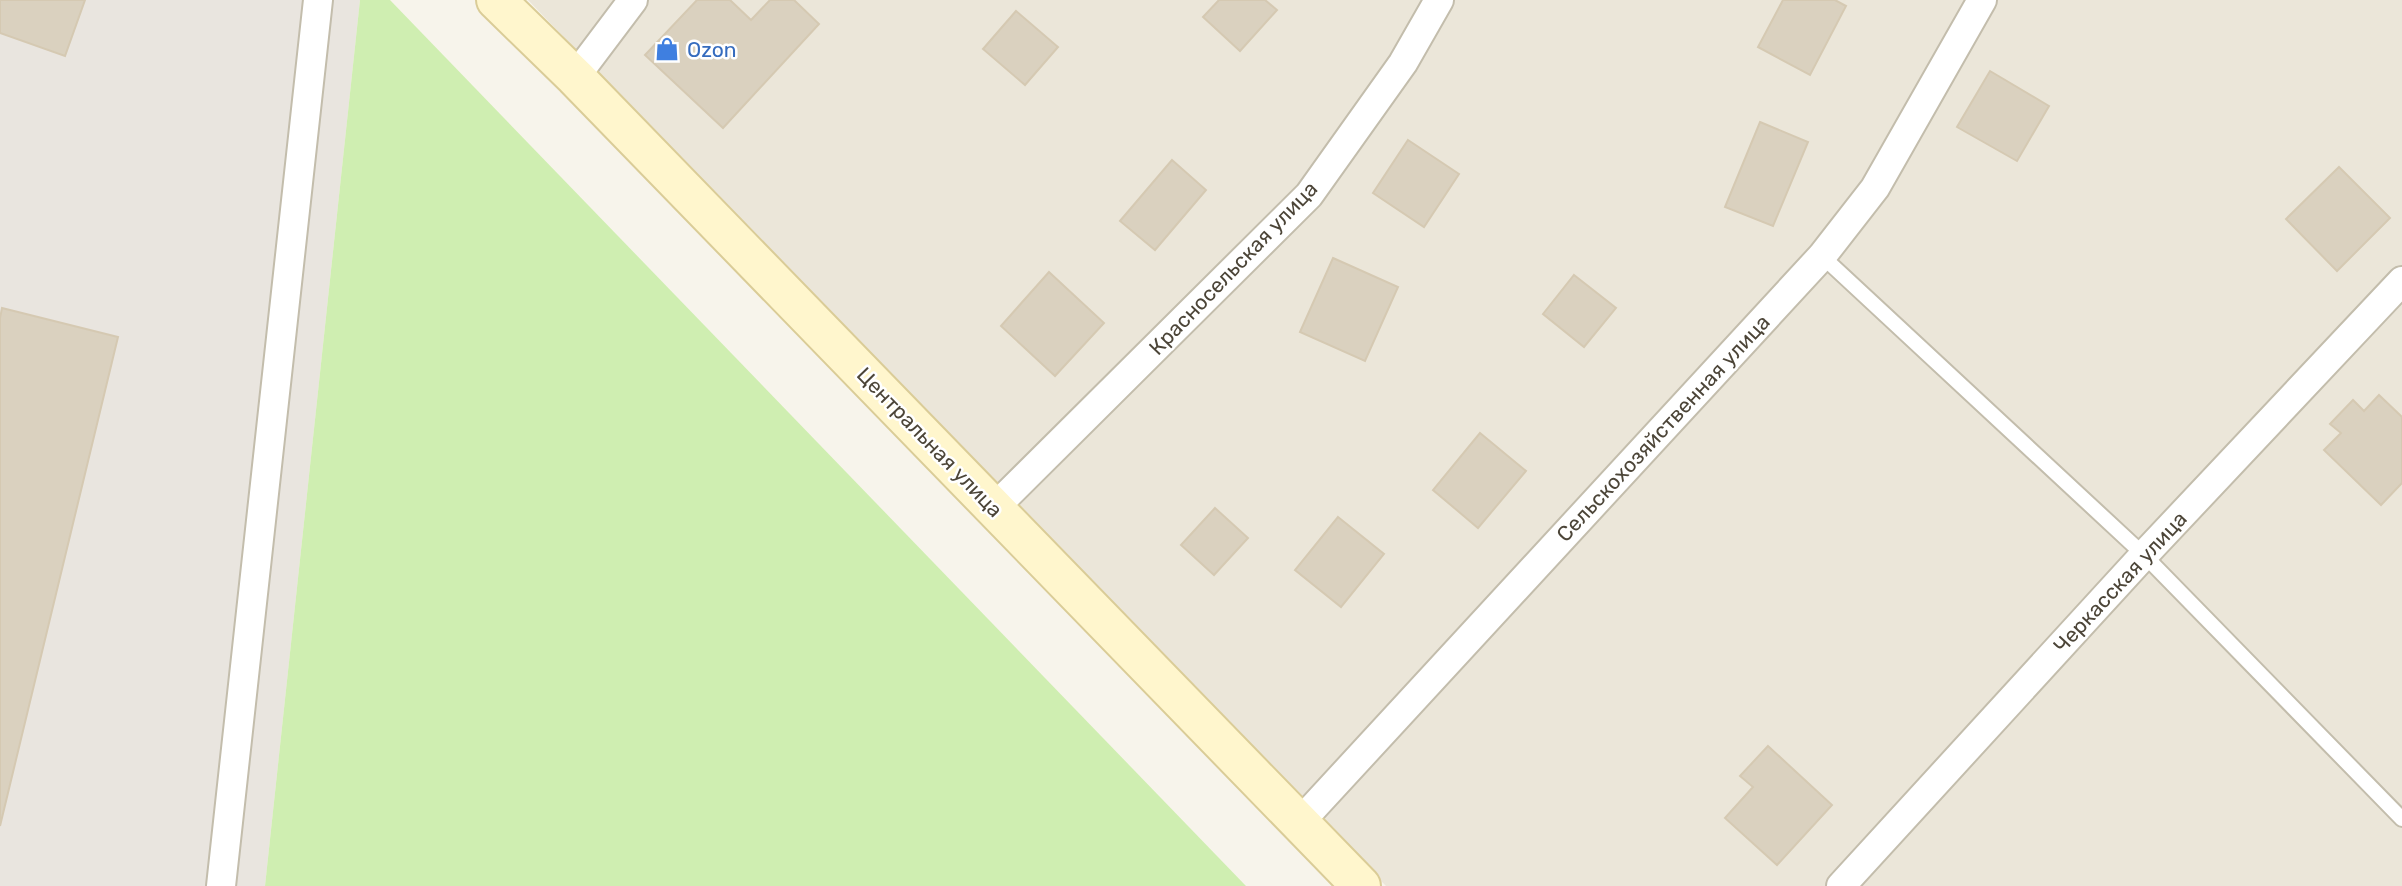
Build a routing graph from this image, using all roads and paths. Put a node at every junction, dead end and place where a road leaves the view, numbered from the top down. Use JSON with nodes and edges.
{"nodes":[{"id":1,"x":318,"y":0,"type":"edge"},
{"id":2,"x":496,"y":0,"type":"edge"},
{"id":3,"x":633,"y":0,"type":"edge"},
{"id":4,"x":1439,"y":0,"type":"edge"},
{"id":5,"x":1982,"y":0,"type":"edge"},
{"id":6,"x":575,"y":77,"type":"junction"},
{"id":7,"x":1822,"y":256,"type":"junction"},
{"id":8,"x":2402,"y":281,"type":"edge"},
{"id":9,"x":994,"y":508,"type":"junction"},
{"id":10,"x":2144,"y":555,"type":"junction"},
{"id":11,"x":2402,"y":819,"type":"edge"},
{"id":12,"x":1299,"y":823,"type":"junction"},
{"id":13,"x":221,"y":886,"type":"edge"},
{"id":14,"x":1362,"y":886,"type":"edge"},
{"id":15,"x":1841,"y":886,"type":"edge"}],
"edges":[{"from":1,"to":13,"type":"street"},
{"from":2,"to":6,"type":"street","name":"Центральная улица"},
{"from":3,"to":6,"type":"street"},
{"from":4,"to":9,"type":"street","name":"Красносельская улица"},
{"from":5,"to":7,"type":"street","name":"Сельскохозяйственная улица"},
{"from":6,"to":9,"type":"street","name":"Центральная улица"},
{"from":7,"to":10,"type":"lane"},
{"from":7,"to":12,"type":"street","name":"Сельскохозяйственная улица"},
{"from":8,"to":10,"type":"street","name":"Черкасская улица"},
{"from":9,"to":12,"type":"street","name":"Центральная улица"},
{"from":10,"to":11,"type":"lane"},
{"from":10,"to":15,"type":"street","name":"Черкасская улица"},
{"from":12,"to":14,"type":"street","name":"Центральная улица"}]}
